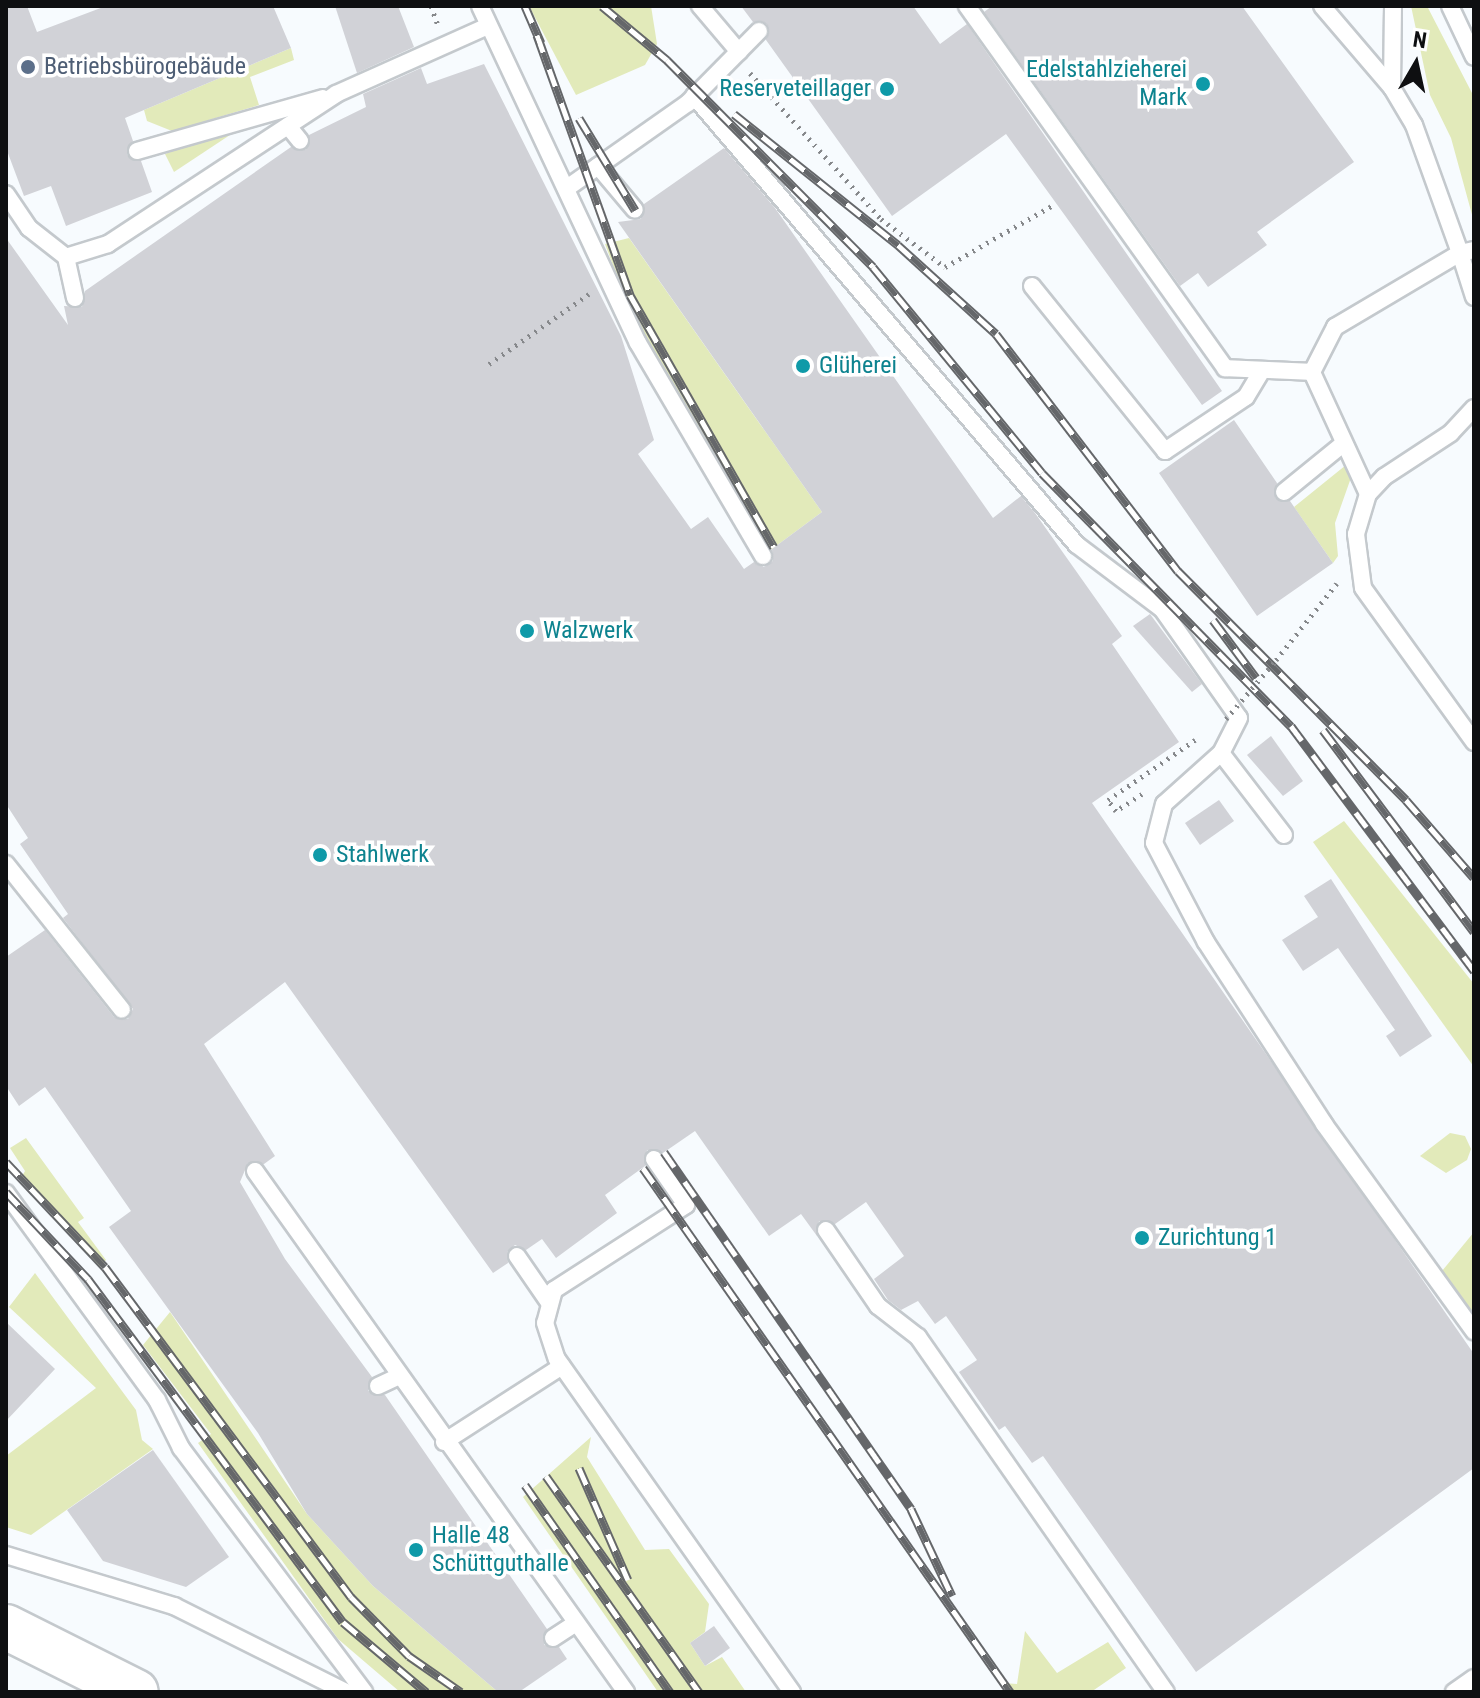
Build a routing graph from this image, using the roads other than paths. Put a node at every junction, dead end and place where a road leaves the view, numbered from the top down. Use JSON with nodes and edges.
{"nodes":[{"id":1,"x":480,"y":6,"type":"edge"},
{"id":2,"x":700,"y":6,"type":"edge"},
{"id":3,"x":967,"y":6,"type":"edge"},
{"id":4,"x":1322,"y":6,"type":"edge"},
{"id":5,"x":1393,"y":6,"type":"edge"},
{"id":6,"x":1450,"y":6,"type":"edge"},
{"id":7,"x":488,"y":26,"type":"junction"},
{"id":8,"x":759,"y":31,"type":"dead end"},
{"id":9,"x":737,"y":54,"type":"junction"},
{"id":10,"x":1474,"y":57,"type":"edge"},
{"id":11,"x":1392,"y":88,"type":"junction"},
{"id":12,"x":336,"y":94,"type":"junction"},
{"id":13,"x":694,"y":96,"type":"junction"},
{"id":14,"x":288,"y":126,"type":"junction"},
{"id":15,"x":300,"y":141,"type":"dead end"},
{"id":16,"x":137,"y":151,"type":"dead end"},
{"id":17,"x":598,"y":166,"type":"junction"},
{"id":18,"x":567,"y":188,"type":"junction"},
{"id":19,"x":6,"y":194,"type":"edge"},
{"id":20,"x":635,"y":210,"type":"dead end"},
{"id":21,"x":1467,"y":251,"type":"edge"},
{"id":22,"x":66,"y":257,"type":"junction"},
{"id":23,"x":1032,"y":286,"type":"dead end"},
{"id":24,"x":1474,"y":297,"type":"edge"},
{"id":25,"x":75,"y":298,"type":"dead end"},
{"id":26,"x":1262,"y":370,"type":"junction"},
{"id":27,"x":1312,"y":372,"type":"junction"},
{"id":28,"x":1474,"y":408,"type":"edge"},
{"id":29,"x":1344,"y":443,"type":"junction"},
{"id":30,"x":1284,"y":492,"type":"dead end"},
{"id":31,"x":1368,"y":494,"type":"junction"},
{"id":32,"x":763,"y":556,"type":"dead end"},
{"id":33,"x":1474,"y":742,"type":"edge"},
{"id":34,"x":1221,"y":753,"type":"junction"},
{"id":35,"x":1284,"y":835,"type":"dead end"},
{"id":36,"x":6,"y":864,"type":"edge"},
{"id":37,"x":122,"y":1010,"type":"dead end"},
{"id":38,"x":654,"y":1159,"type":"dead end"},
{"id":39,"x":255,"y":1171,"type":"dead end"},
{"id":40,"x":6,"y":1193,"type":"edge"},
{"id":41,"x":10,"y":1208,"type":"edge"},
{"id":42,"x":826,"y":1230,"type":"dead end"},
{"id":43,"x":517,"y":1256,"type":"dead end"},
{"id":44,"x":550,"y":1304,"type":"junction"},
{"id":45,"x":1474,"y":1331,"type":"edge"},
{"id":46,"x":562,"y":1366,"type":"junction"},
{"id":47,"x":399,"y":1376,"type":"junction"},
{"id":48,"x":378,"y":1386,"type":"dead end"},
{"id":49,"x":444,"y":1442,"type":"junction"},
{"id":50,"x":6,"y":1555,"type":"edge"},
{"id":51,"x":576,"y":1623,"type":"junction"},
{"id":52,"x":6,"y":1627,"type":"edge"},
{"id":53,"x":553,"y":1638,"type":"dead end"},
{"id":54,"x":136,"y":1692,"type":"edge"},
{"id":55,"x":346,"y":1692,"type":"edge"},
{"id":56,"x":364,"y":1692,"type":"edge"},
{"id":57,"x":626,"y":1692,"type":"edge"},
{"id":58,"x":792,"y":1692,"type":"edge"},
{"id":59,"x":1166,"y":1692,"type":"edge"}],
"edges":[{"from":1,"to":7,"type":"lane"},
{"from":2,"to":9,"type":"lane"},
{"from":3,"to":26,"type":"lane"},
{"from":4,"to":11,"type":"lane"},
{"from":5,"to":11,"type":"lane"},
{"from":6,"to":10,"type":"lane"},
{"from":7,"to":12,"type":"lane"},
{"from":7,"to":18,"type":"lane"},
{"from":8,"to":9,"type":"lane"},
{"from":9,"to":13,"type":"lane"},
{"from":11,"to":21,"type":"lane"},
{"from":12,"to":14,"type":"lane"},
{"from":12,"to":16,"type":"lane"},
{"from":13,"to":17,"type":"lane"},
{"from":13,"to":34,"type":"lane"},
{"from":14,"to":15,"type":"lane"},
{"from":14,"to":22,"type":"lane"},
{"from":17,"to":18,"type":"lane"},
{"from":17,"to":20,"type":"lane"},
{"from":18,"to":32,"type":"lane"},
{"from":19,"to":22,"type":"lane"},
{"from":21,"to":24,"type":"lane"},
{"from":21,"to":27,"type":"lane"},
{"from":22,"to":25,"type":"lane"},
{"from":23,"to":26,"type":"lane"},
{"from":26,"to":27,"type":"lane"},
{"from":27,"to":29,"type":"lane"},
{"from":28,"to":31,"type":"lane"},
{"from":29,"to":30,"type":"lane"},
{"from":29,"to":31,"type":"lane"},
{"from":31,"to":33,"type":"lane"},
{"from":34,"to":35,"type":"lane"},
{"from":34,"to":45,"type":"lane"},
{"from":36,"to":37,"type":"lane"},
{"from":38,"to":44,"type":"lane"},
{"from":39,"to":47,"type":"lane"},
{"from":40,"to":41,"type":"lane"},
{"from":41,"to":56,"type":"lane"},
{"from":42,"to":59,"type":"lane"},
{"from":43,"to":44,"type":"lane"},
{"from":44,"to":46,"type":"lane"},
{"from":46,"to":49,"type":"lane"},
{"from":46,"to":58,"type":"lane"},
{"from":47,"to":48,"type":"lane"},
{"from":47,"to":49,"type":"lane"},
{"from":49,"to":51,"type":"lane"},
{"from":50,"to":55,"type":"lane"},
{"from":51,"to":53,"type":"lane"},
{"from":51,"to":57,"type":"lane"},
{"from":52,"to":54,"type":"main road"}]}
